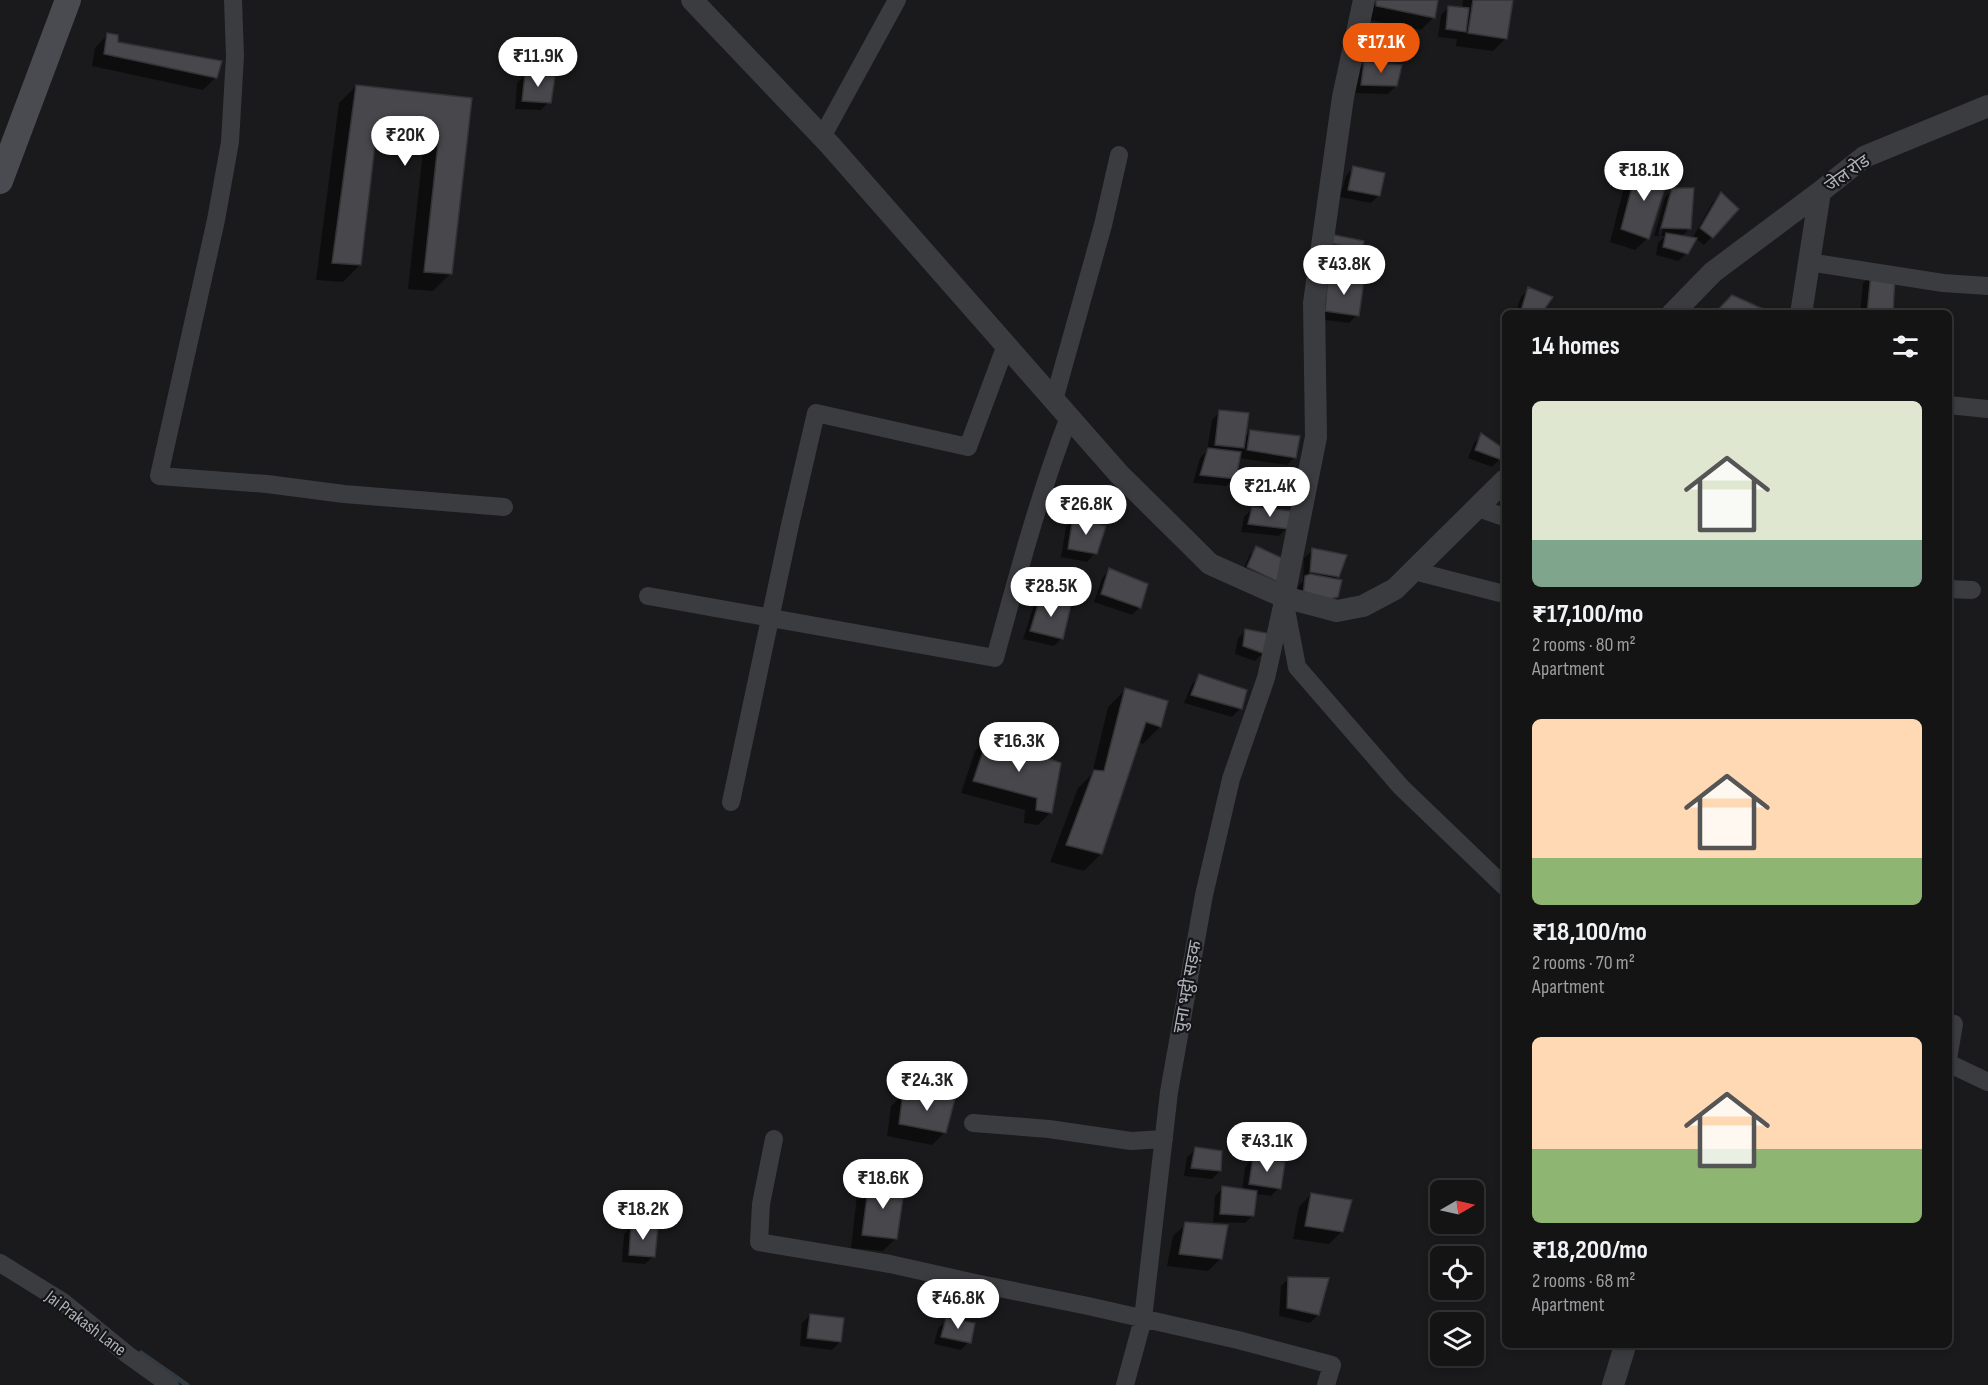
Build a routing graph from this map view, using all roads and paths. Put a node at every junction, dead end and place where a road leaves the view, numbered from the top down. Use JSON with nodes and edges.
{"nodes":[{"id":1,"x":68,"y":0,"type":"edge"},
{"id":2,"x":233,"y":0,"type":"edge"},
{"id":3,"x":1364,"y":0,"type":"edge"},
{"id":4,"x":896,"y":1,"type":"edge"},
{"id":5,"x":704,"y":5,"type":"edge"},
{"id":6,"x":1988,"y":106,"type":"edge"},
{"id":7,"x":822,"y":137,"type":"junction"},
{"id":8,"x":1119,"y":154,"type":"dead end"},
{"id":9,"x":0,"y":181,"type":"edge"},
{"id":10,"x":1820,"y":192,"type":"junction"},
{"id":11,"x":1809,"y":262,"type":"junction"},
{"id":12,"x":1988,"y":286,"type":"edge"},
{"id":13,"x":1676,"y":310,"type":"edge"},
{"id":14,"x":1802,"y":310,"type":"edge"},
{"id":15,"x":1006,"y":345,"type":"junction"},
{"id":16,"x":1054,"y":400,"type":"junction"},
{"id":17,"x":1952,"y":405,"type":"edge"},
{"id":18,"x":1988,"y":409,"type":"edge"},
{"id":19,"x":1069,"y":417,"type":"junction"},
{"id":20,"x":1502,"y":483,"type":"edge"},
{"id":21,"x":504,"y":507,"type":"dead end"},
{"id":22,"x":1478,"y":508,"type":"junction"},
{"id":23,"x":1502,"y":516,"type":"edge"},
{"id":24,"x":1414,"y":571,"type":"junction"},
{"id":25,"x":1952,"y":589,"type":"edge"},
{"id":26,"x":1972,"y":590,"type":"dead end"},
{"id":27,"x":1502,"y":593,"type":"edge"},
{"id":28,"x":648,"y":596,"type":"dead end"},
{"id":29,"x":1284,"y":597,"type":"junction"},
{"id":30,"x":771,"y":617,"type":"junction"},
{"id":31,"x":730,"y":802,"type":"dead end"},
{"id":32,"x":1502,"y":884,"type":"edge"},
{"id":33,"x":1952,"y":1063,"type":"edge"},
{"id":34,"x":1988,"y":1082,"type":"edge"},
{"id":35,"x":973,"y":1123,"type":"dead end"},
{"id":36,"x":774,"y":1139,"type":"dead end"},
{"id":37,"x":1164,"y":1139,"type":"junction"},
{"id":38,"x":0,"y":1263,"type":"edge"},
{"id":39,"x":1143,"y":1319,"type":"junction"},
{"id":40,"x":1624,"y":1348,"type":"edge"},
{"id":41,"x":170,"y":1385,"type":"edge"},
{"id":42,"x":1125,"y":1385,"type":"edge"},
{"id":43,"x":1326,"y":1385,"type":"edge"},
{"id":44,"x":1613,"y":1385,"type":"edge"}],
"edges":[{"from":1,"to":9,"type":"main road"},
{"from":2,"to":21,"type":"street"},
{"from":3,"to":29,"type":"street"},
{"from":4,"to":7,"type":"street"},
{"from":5,"to":7,"type":"street"},
{"from":6,"to":10,"type":"street","name":"जेल रोड"},
{"from":7,"to":15,"type":"street"},
{"from":8,"to":16,"type":"street"},
{"from":10,"to":11,"type":"street","name":"जेल रोड"},
{"from":10,"to":13,"type":"street"},
{"from":11,"to":12,"type":"street"},
{"from":11,"to":14,"type":"street","name":"जेल रोड"},
{"from":15,"to":16,"type":"street"},
{"from":15,"to":30,"type":"street"},
{"from":16,"to":19,"type":"street"},
{"from":17,"to":18,"type":"street"},
{"from":19,"to":29,"type":"street"},
{"from":19,"to":30,"type":"street"},
{"from":20,"to":22,"type":"street"},
{"from":22,"to":23,"type":"street"},
{"from":22,"to":24,"type":"street"},
{"from":24,"to":27,"type":"street"},
{"from":24,"to":29,"type":"street"},
{"from":25,"to":26,"type":"street"},
{"from":28,"to":30,"type":"street"},
{"from":29,"to":32,"type":"street"},
{"from":29,"to":37,"type":"street","name":"चुना भट्ठी सड़क"},
{"from":30,"to":31,"type":"street"},
{"from":33,"to":34,"type":"street"},
{"from":35,"to":37,"type":"street"},
{"from":36,"to":39,"type":"street"},
{"from":37,"to":39,"type":"street","name":"चुना भट्ठी सड़क"},
{"from":38,"to":41,"type":"street","name":"Jai Prakash Lane"},
{"from":39,"to":42,"type":"street","name":"चुना भट्ठी सड़क"},
{"from":39,"to":43,"type":"street"},
{"from":40,"to":44,"type":"street"}]}
